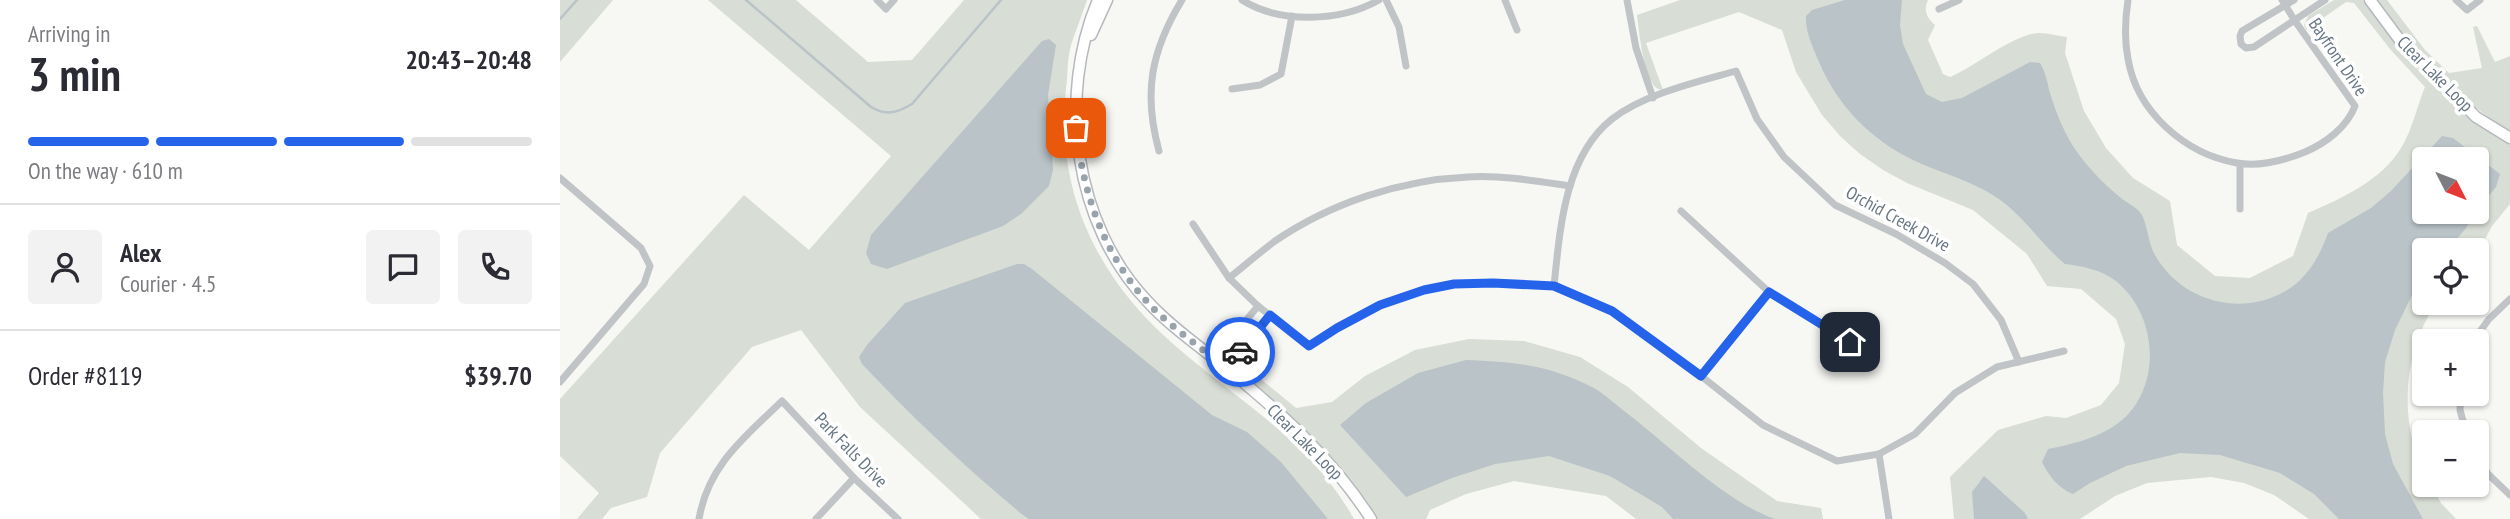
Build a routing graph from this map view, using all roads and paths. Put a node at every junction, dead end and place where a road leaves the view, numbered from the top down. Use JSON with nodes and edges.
{"nodes":[{"id":1,"x":877,"y":0,"type":"edge"},
{"id":2,"x":894,"y":0,"type":"edge"},
{"id":3,"x":1098,"y":0,"type":"edge"},
{"id":4,"x":1107,"y":0,"type":"edge"},
{"id":5,"x":1182,"y":0,"type":"edge"},
{"id":6,"x":1242,"y":0,"type":"edge"},
{"id":7,"x":1379,"y":0,"type":"edge"},
{"id":8,"x":1386,"y":0,"type":"edge"},
{"id":9,"x":1505,"y":0,"type":"edge"},
{"id":10,"x":1627,"y":0,"type":"edge"},
{"id":11,"x":1959,"y":0,"type":"edge"},
{"id":12,"x":2128,"y":0,"type":"edge"},
{"id":13,"x":2294,"y":0,"type":"edge"},
{"id":14,"x":2325,"y":0,"type":"edge"},
{"id":15,"x":2370,"y":0,"type":"edge"},
{"id":16,"x":2456,"y":0,"type":"edge"},
{"id":17,"x":2480,"y":0,"type":"edge"},
{"id":18,"x":2283,"y":2,"type":"edge"},
{"id":19,"x":1939,"y":9,"type":"dead end"},
{"id":20,"x":1292,"y":16,"type":"junction"},
{"id":21,"x":2295,"y":21,"type":"junction"},
{"id":22,"x":1517,"y":30,"type":"dead end"},
{"id":23,"x":1084,"y":51,"type":"junction"},
{"id":24,"x":1406,"y":66,"type":"dead end"},
{"id":25,"x":1232,"y":89,"type":"dead end"},
{"id":26,"x":1653,"y":98,"type":"junction"},
{"id":27,"x":2510,"y":138,"type":"edge"},
{"id":28,"x":1159,"y":151,"type":"dead end"},
{"id":29,"x":2240,"y":164,"type":"junction"},
{"id":30,"x":560,"y":178,"type":"edge"},
{"id":31,"x":1570,"y":186,"type":"junction"},
{"id":32,"x":2240,"y":209,"type":"dead end"},
{"id":33,"x":1681,"y":211,"type":"dead end"},
{"id":34,"x":1194,"y":223,"type":"dead end"},
{"id":35,"x":1229,"y":278,"type":"junction"},
{"id":36,"x":1554,"y":286,"type":"junction"},
{"id":37,"x":1769,"y":292,"type":"junction"},
{"id":38,"x":2510,"y":299,"type":"edge"},
{"id":39,"x":1258,"y":306,"type":"junction"},
{"id":40,"x":1270,"y":315,"type":"junction"},
{"id":41,"x":2482,"y":329,"type":"edge"},
{"id":42,"x":1850,"y":342,"type":"dead end"},
{"id":43,"x":2064,"y":351,"type":"dead end"},
{"id":44,"x":1214,"y":359,"type":"junction"},
{"id":45,"x":2019,"y":362,"type":"junction"},
{"id":46,"x":1227,"y":369,"type":"junction"},
{"id":47,"x":1701,"y":376,"type":"junction"},
{"id":48,"x":560,"y":382,"type":"edge"},
{"id":49,"x":1879,"y":454,"type":"junction"},
{"id":50,"x":2489,"y":475,"type":"edge"},
{"id":51,"x":854,"y":478,"type":"junction"},
{"id":52,"x":2510,"y":495,"type":"edge"},
{"id":53,"x":699,"y":519,"type":"edge"},
{"id":54,"x":816,"y":519,"type":"edge"},
{"id":55,"x":898,"y":519,"type":"edge"},
{"id":56,"x":1371,"y":519,"type":"edge"},
{"id":57,"x":1889,"y":519,"type":"edge"}],
"edges":[{"from":1,"to":2,"type":"street"},
{"from":3,"to":23,"type":"street","name":"Clear Lake Loop"},
{"from":4,"to":23,"type":"street","name":"Clear Lake Loop"},
{"from":5,"to":28,"type":"street"},
{"from":6,"to":20,"type":"street"},
{"from":7,"to":20,"type":"street"},
{"from":8,"to":24,"type":"street"},
{"from":9,"to":22,"type":"street"},
{"from":10,"to":26,"type":"street"},
{"from":11,"to":19,"type":"street"},
{"from":12,"to":29,"type":"street","name":"Bayfront Drive"},
{"from":13,"to":18,"type":"street"},
{"from":14,"to":21,"type":"street"},
{"from":15,"to":27,"type":"street","name":"Clear Lake Loop"},
{"from":16,"to":17,"type":"street"},
{"from":18,"to":21,"type":"street","name":"Bayfront Drive"},
{"from":18,"to":21,"type":"street"},
{"from":20,"to":25,"type":"street"},
{"from":21,"to":29,"type":"street","name":"Bayfront Drive"},
{"from":23,"to":44,"type":"street","name":"Clear Lake Loop"},
{"from":26,"to":31,"type":"street"},
{"from":26,"to":45,"type":"street","name":"Orchid Creek Drive"},
{"from":29,"to":32,"type":"street"},
{"from":30,"to":48,"type":"street"},
{"from":31,"to":35,"type":"street"},
{"from":31,"to":36,"type":"street"},
{"from":33,"to":37,"type":"street"},
{"from":34,"to":35,"type":"street"},
{"from":35,"to":39,"type":"street"},
{"from":36,"to":40,"type":"street"},
{"from":36,"to":47,"type":"street"},
{"from":37,"to":42,"type":"street"},
{"from":37,"to":47,"type":"street"},
{"from":38,"to":41,"type":"street"},
{"from":39,"to":40,"type":"street"},
{"from":39,"to":44,"type":"street"},
{"from":40,"to":46,"type":"street"},
{"from":43,"to":45,"type":"street"},
{"from":44,"to":46,"type":"street","name":"Clear Lake Loop"},
{"from":45,"to":49,"type":"street"},
{"from":46,"to":56,"type":"street","name":"Clear Lake Loop"},
{"from":47,"to":49,"type":"street"},
{"from":49,"to":57,"type":"street"},
{"from":50,"to":52,"type":"street"},
{"from":51,"to":53,"type":"street","name":"Park Falls Drive"},
{"from":51,"to":54,"type":"street"},
{"from":51,"to":55,"type":"street","name":"Park Falls Drive"}]}
